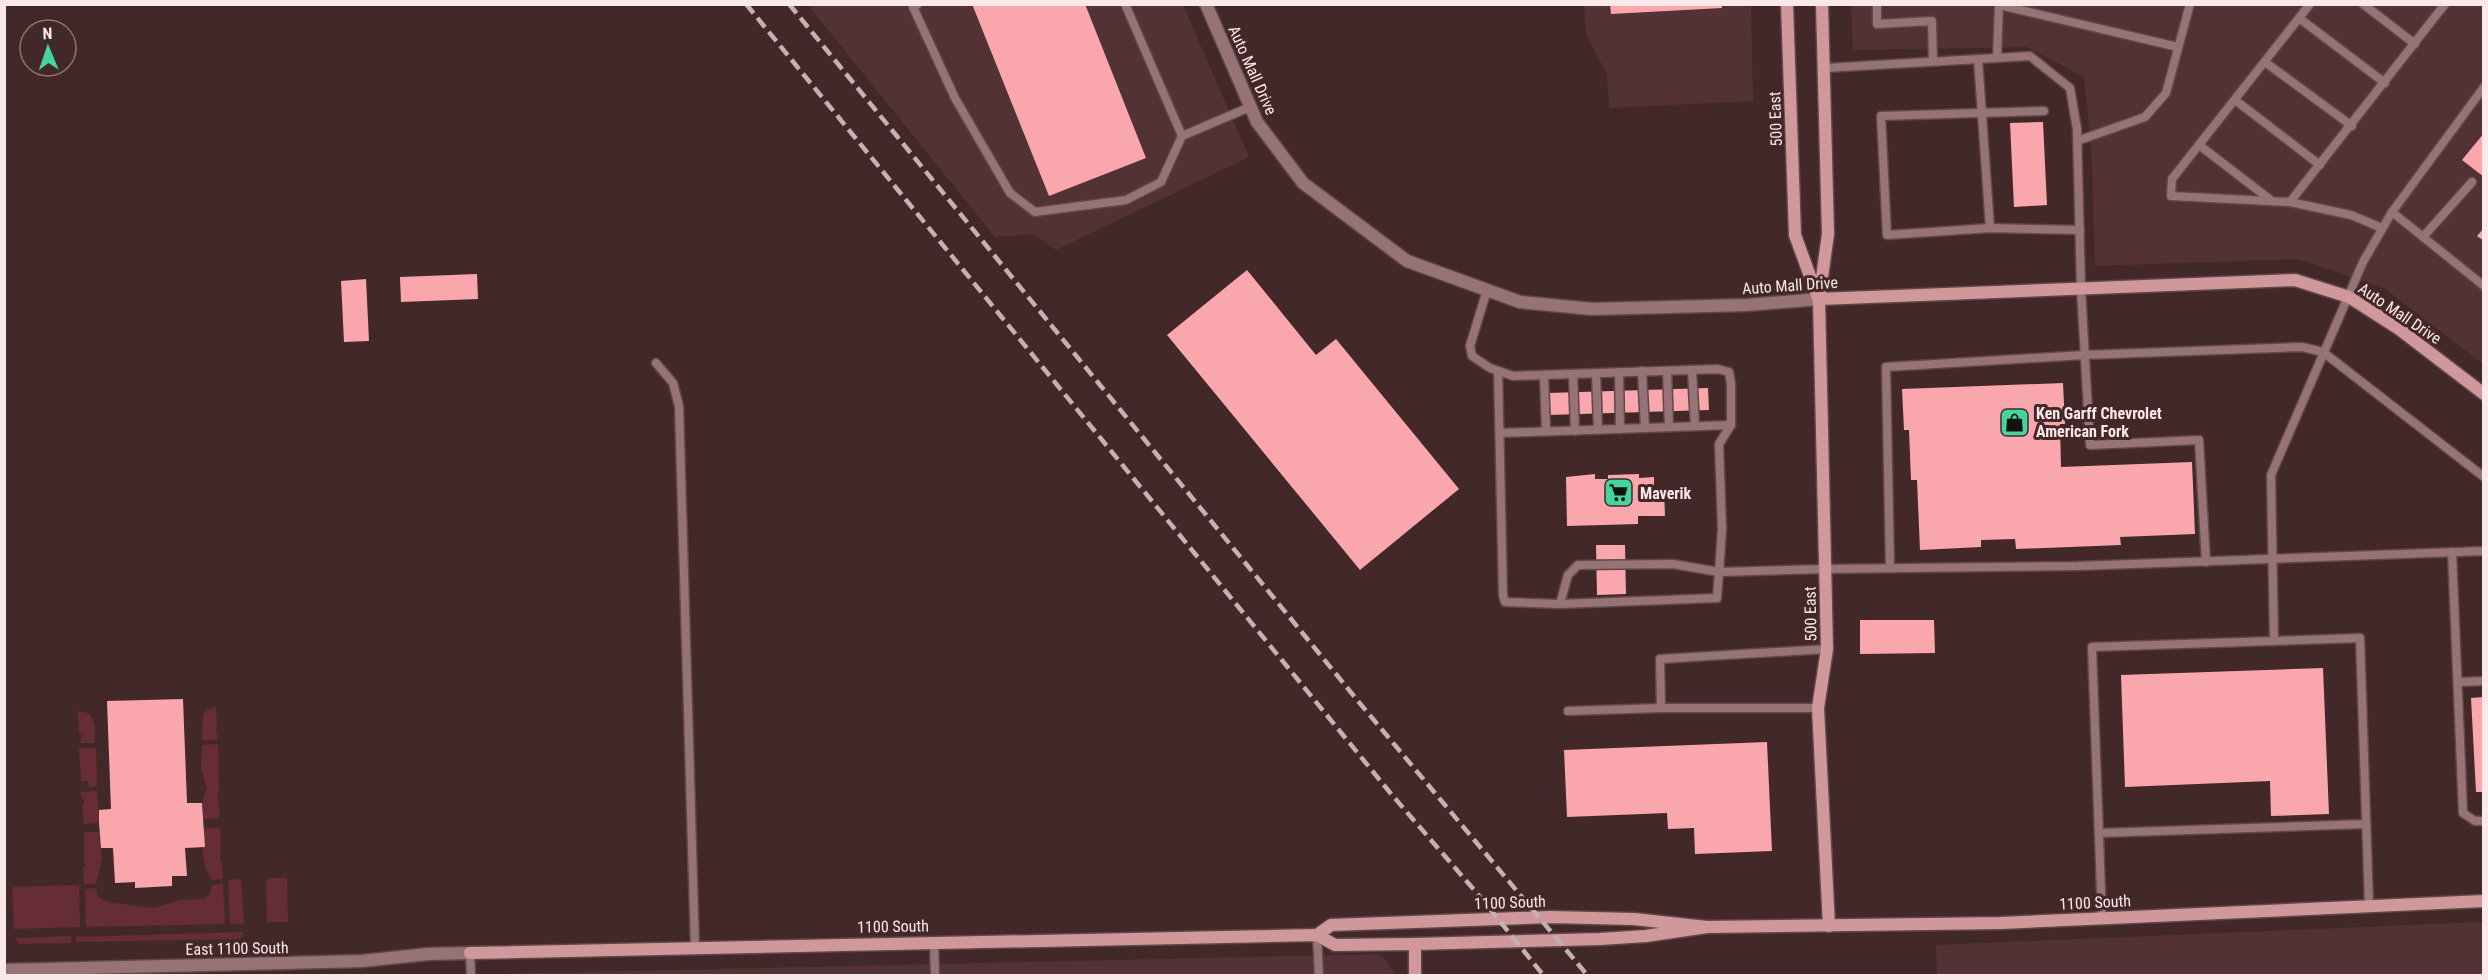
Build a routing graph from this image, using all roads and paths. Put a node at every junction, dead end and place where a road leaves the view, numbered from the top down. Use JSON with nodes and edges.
{"nodes":[{"id":1,"x":918,"y":4,"type":"edge"},
{"id":2,"x":1125,"y":4,"type":"edge"},
{"id":3,"x":1206,"y":4,"type":"edge"},
{"id":4,"x":1787,"y":4,"type":"edge"},
{"id":5,"x":1822,"y":4,"type":"edge"},
{"id":6,"x":1877,"y":4,"type":"edge"},
{"id":7,"x":2190,"y":4,"type":"edge"},
{"id":8,"x":2310,"y":4,"type":"edge"},
{"id":9,"x":2363,"y":4,"type":"edge"},
{"id":10,"x":2445,"y":4,"type":"edge"},
{"id":11,"x":1999,"y":5,"type":"edge"},
{"id":12,"x":2299,"y":18,"type":"junction"},
{"id":13,"x":2415,"y":44,"type":"junction"},
{"id":14,"x":2178,"y":47,"type":"junction"},
{"id":15,"x":1997,"y":58,"type":"junction"},
{"id":16,"x":1978,"y":59,"type":"junction"},
{"id":17,"x":1933,"y":61,"type":"junction"},
{"id":18,"x":2265,"y":62,"type":"junction"},
{"id":19,"x":1825,"y":69,"type":"junction"},
{"id":20,"x":2385,"y":83,"type":"junction"},
{"id":21,"x":2484,"y":87,"type":"edge"},
{"id":22,"x":2235,"y":99,"type":"junction"},
{"id":23,"x":1250,"y":107,"type":"junction"},
{"id":24,"x":2044,"y":111,"type":"dead end"},
{"id":25,"x":1982,"y":112,"type":"junction"},
{"id":26,"x":2352,"y":126,"type":"junction"},
{"id":27,"x":1182,"y":136,"type":"junction"},
{"id":28,"x":2077,"y":141,"type":"junction"},
{"id":29,"x":2199,"y":145,"type":"junction"},
{"id":30,"x":2320,"y":165,"type":"junction"},
{"id":31,"x":2472,"y":182,"type":"dead end"},
{"id":32,"x":2272,"y":201,"type":"junction"},
{"id":33,"x":2290,"y":202,"type":"junction"},
{"id":34,"x":2392,"y":212,"type":"junction"},
{"id":35,"x":1990,"y":228,"type":"junction"},
{"id":36,"x":2382,"y":228,"type":"junction"},
{"id":37,"x":2080,"y":230,"type":"junction"},
{"id":38,"x":2423,"y":237,"type":"junction"},
{"id":39,"x":2484,"y":286,"type":"edge"},
{"id":40,"x":2081,"y":289,"type":"junction"},
{"id":41,"x":1488,"y":290,"type":"junction"},
{"id":42,"x":2349,"y":297,"type":"junction"},
{"id":43,"x":1819,"y":299,"type":"junction"},
{"id":44,"x":2323,"y":352,"type":"junction"},
{"id":45,"x":2084,"y":355,"type":"junction"},
{"id":46,"x":657,"y":363,"type":"dead end"},
{"id":47,"x":1692,"y":370,"type":"junction"},
{"id":48,"x":1498,"y":371,"type":"junction"},
{"id":49,"x":1642,"y":371,"type":"junction"},
{"id":50,"x":1667,"y":371,"type":"junction"},
{"id":51,"x":1619,"y":372,"type":"junction"},
{"id":52,"x":1596,"y":373,"type":"junction"},
{"id":53,"x":1573,"y":374,"type":"junction"},
{"id":54,"x":1544,"y":375,"type":"junction"},
{"id":55,"x":2484,"y":394,"type":"edge"},
{"id":56,"x":1731,"y":425,"type":"junction"},
{"id":57,"x":1695,"y":426,"type":"junction"},
{"id":58,"x":1669,"y":427,"type":"junction"},
{"id":59,"x":1645,"y":428,"type":"junction"},
{"id":60,"x":1598,"y":429,"type":"junction"},
{"id":61,"x":1620,"y":429,"type":"junction"},
{"id":62,"x":1575,"y":430,"type":"junction"},
{"id":63,"x":1546,"y":431,"type":"junction"},
{"id":64,"x":1500,"y":433,"type":"junction"},
{"id":65,"x":2484,"y":477,"type":"edge"},
{"id":66,"x":2484,"y":550,"type":"edge"},
{"id":67,"x":2452,"y":552,"type":"junction"},
{"id":68,"x":2271,"y":560,"type":"junction"},
{"id":69,"x":2206,"y":562,"type":"junction"},
{"id":70,"x":1825,"y":568,"type":"junction"},
{"id":71,"x":1890,"y":568,"type":"junction"},
{"id":72,"x":1719,"y":572,"type":"junction"},
{"id":73,"x":1560,"y":604,"type":"junction"},
{"id":74,"x":2274,"y":641,"type":"junction"},
{"id":75,"x":1827,"y":649,"type":"junction"},
{"id":76,"x":2484,"y":681,"type":"edge"},
{"id":77,"x":2458,"y":682,"type":"junction"},
{"id":78,"x":1661,"y":708,"type":"junction"},
{"id":79,"x":1818,"y":708,"type":"junction"},
{"id":80,"x":1568,"y":711,"type":"dead end"},
{"id":81,"x":2484,"y":821,"type":"edge"},
{"id":82,"x":2366,"y":824,"type":"junction"},
{"id":83,"x":2099,"y":833,"type":"junction"},
{"id":84,"x":2484,"y":901,"type":"edge"},
{"id":85,"x":2369,"y":905,"type":"junction"},
{"id":86,"x":2102,"y":918,"type":"junction"},
{"id":87,"x":1829,"y":926,"type":"junction"},
{"id":88,"x":1707,"y":927,"type":"junction"},
{"id":89,"x":1317,"y":935,"type":"junction"},
{"id":90,"x":934,"y":942,"type":"junction"},
{"id":91,"x":1415,"y":944,"type":"junction"},
{"id":92,"x":695,"y":947,"type":"junction"},
{"id":93,"x":470,"y":953,"type":"junction"},
{"id":94,"x":4,"y":970,"type":"edge"},
{"id":95,"x":471,"y":975,"type":"edge"},
{"id":96,"x":935,"y":975,"type":"edge"},
{"id":97,"x":1319,"y":975,"type":"edge"},
{"id":98,"x":1415,"y":975,"type":"edge"}],
"edges":[{"from":1,"to":27,"type":"lane"},
{"from":2,"to":27,"type":"lane"},
{"from":3,"to":23,"type":"street","name":"Auto Mall Drive"},
{"from":4,"to":43,"type":"street","name":"500 East"},
{"from":5,"to":19,"type":"street","name":"500 East"},
{"from":6,"to":17,"type":"lane"},
{"from":7,"to":14,"type":"lane"},
{"from":8,"to":12,"type":"lane"},
{"from":9,"to":13,"type":"lane"},
{"from":10,"to":13,"type":"lane"},
{"from":11,"to":14,"type":"lane"},
{"from":11,"to":15,"type":"lane"},
{"from":12,"to":18,"type":"lane"},
{"from":12,"to":20,"type":"lane"},
{"from":13,"to":20,"type":"lane"},
{"from":14,"to":28,"type":"lane"},
{"from":15,"to":16,"type":"lane"},
{"from":15,"to":28,"type":"lane"},
{"from":16,"to":17,"type":"lane"},
{"from":16,"to":25,"type":"lane"},
{"from":17,"to":19,"type":"lane"},
{"from":18,"to":22,"type":"lane"},
{"from":18,"to":26,"type":"lane"},
{"from":19,"to":43,"type":"street","name":"500 East"},
{"from":20,"to":26,"type":"lane"},
{"from":21,"to":34,"type":"lane"},
{"from":22,"to":29,"type":"lane"},
{"from":22,"to":30,"type":"lane"},
{"from":23,"to":27,"type":"lane"},
{"from":23,"to":41,"type":"street","name":"Auto Mall Drive"},
{"from":24,"to":25,"type":"lane"},
{"from":25,"to":35,"type":"lane"},
{"from":25,"to":35,"type":"lane"},
{"from":26,"to":30,"type":"lane"},
{"from":28,"to":37,"type":"lane"},
{"from":29,"to":32,"type":"lane"},
{"from":29,"to":32,"type":"lane"},
{"from":30,"to":33,"type":"lane"},
{"from":31,"to":38,"type":"lane"},
{"from":32,"to":33,"type":"lane"},
{"from":33,"to":36,"type":"lane"},
{"from":34,"to":36,"type":"lane"},
{"from":34,"to":38,"type":"lane"},
{"from":35,"to":37,"type":"lane"},
{"from":36,"to":42,"type":"lane"},
{"from":37,"to":40,"type":"lane"},
{"from":38,"to":39,"type":"lane"},
{"from":40,"to":42,"type":"street","name":"Auto Mall Drive"},
{"from":40,"to":43,"type":"street","name":"Auto Mall Drive"},
{"from":40,"to":45,"type":"lane"},
{"from":41,"to":43,"type":"street","name":"Auto Mall Drive"},
{"from":41,"to":48,"type":"lane"},
{"from":42,"to":44,"type":"lane"},
{"from":42,"to":55,"type":"street","name":"Auto Mall Drive"},
{"from":43,"to":70,"type":"street","name":"500 East"},
{"from":44,"to":45,"type":"lane"},
{"from":44,"to":65,"type":"lane"},
{"from":44,"to":68,"type":"lane"},
{"from":45,"to":69,"type":"lane"},
{"from":45,"to":71,"type":"lane"},
{"from":46,"to":92,"type":"lane"},
{"from":47,"to":50,"type":"lane"},
{"from":47,"to":56,"type":"lane"},
{"from":47,"to":57,"type":"lane"},
{"from":48,"to":54,"type":"lane"},
{"from":48,"to":64,"type":"lane"},
{"from":49,"to":50,"type":"lane"},
{"from":49,"to":51,"type":"lane"},
{"from":49,"to":59,"type":"lane"},
{"from":50,"to":58,"type":"lane"},
{"from":51,"to":52,"type":"lane"},
{"from":51,"to":61,"type":"lane"},
{"from":52,"to":53,"type":"lane"},
{"from":52,"to":60,"type":"lane"},
{"from":53,"to":54,"type":"lane"},
{"from":53,"to":62,"type":"lane"},
{"from":54,"to":63,"type":"lane"},
{"from":56,"to":57,"type":"lane"},
{"from":56,"to":72,"type":"lane"},
{"from":57,"to":58,"type":"lane"},
{"from":58,"to":59,"type":"lane"},
{"from":59,"to":61,"type":"lane"},
{"from":60,"to":61,"type":"lane"},
{"from":60,"to":62,"type":"lane"},
{"from":62,"to":63,"type":"lane"},
{"from":63,"to":64,"type":"lane"},
{"from":64,"to":73,"type":"lane"},
{"from":66,"to":67,"type":"lane"},
{"from":67,"to":68,"type":"lane"},
{"from":67,"to":77,"type":"lane"},
{"from":68,"to":69,"type":"lane"},
{"from":68,"to":74,"type":"lane"},
{"from":69,"to":71,"type":"lane"},
{"from":70,"to":71,"type":"lane"},
{"from":70,"to":72,"type":"lane"},
{"from":70,"to":75,"type":"street","name":"500 East"},
{"from":72,"to":73,"type":"lane"},
{"from":72,"to":73,"type":"lane"},
{"from":74,"to":82,"type":"lane"},
{"from":74,"to":83,"type":"lane"},
{"from":75,"to":78,"type":"lane"},
{"from":75,"to":79,"type":"street","name":"500 East"},
{"from":76,"to":77,"type":"lane"},
{"from":77,"to":81,"type":"lane"},
{"from":78,"to":79,"type":"lane"},
{"from":78,"to":80,"type":"lane"},
{"from":79,"to":87,"type":"street","name":"500 East"},
{"from":82,"to":83,"type":"lane"},
{"from":82,"to":85,"type":"lane"},
{"from":83,"to":86,"type":"lane"},
{"from":84,"to":85,"type":"street","name":"1100 South"},
{"from":85,"to":86,"type":"street","name":"1100 South"},
{"from":86,"to":87,"type":"street","name":"1100 South"},
{"from":87,"to":88,"type":"street","name":"1100 South"},
{"from":88,"to":89,"type":"street","name":"1100 South"},
{"from":88,"to":91,"type":"street","name":"1100 South"},
{"from":89,"to":90,"type":"street","name":"1100 South"},
{"from":89,"to":91,"type":"street","name":"1100 South"},
{"from":89,"to":97,"type":"lane"},
{"from":90,"to":92,"type":"street","name":"1100 South"},
{"from":90,"to":96,"type":"lane"},
{"from":91,"to":98,"type":"street"},
{"from":92,"to":93,"type":"street","name":"1100 South"},
{"from":93,"to":94,"type":"street","name":"East 1100 South"},
{"from":93,"to":95,"type":"lane"}]}
